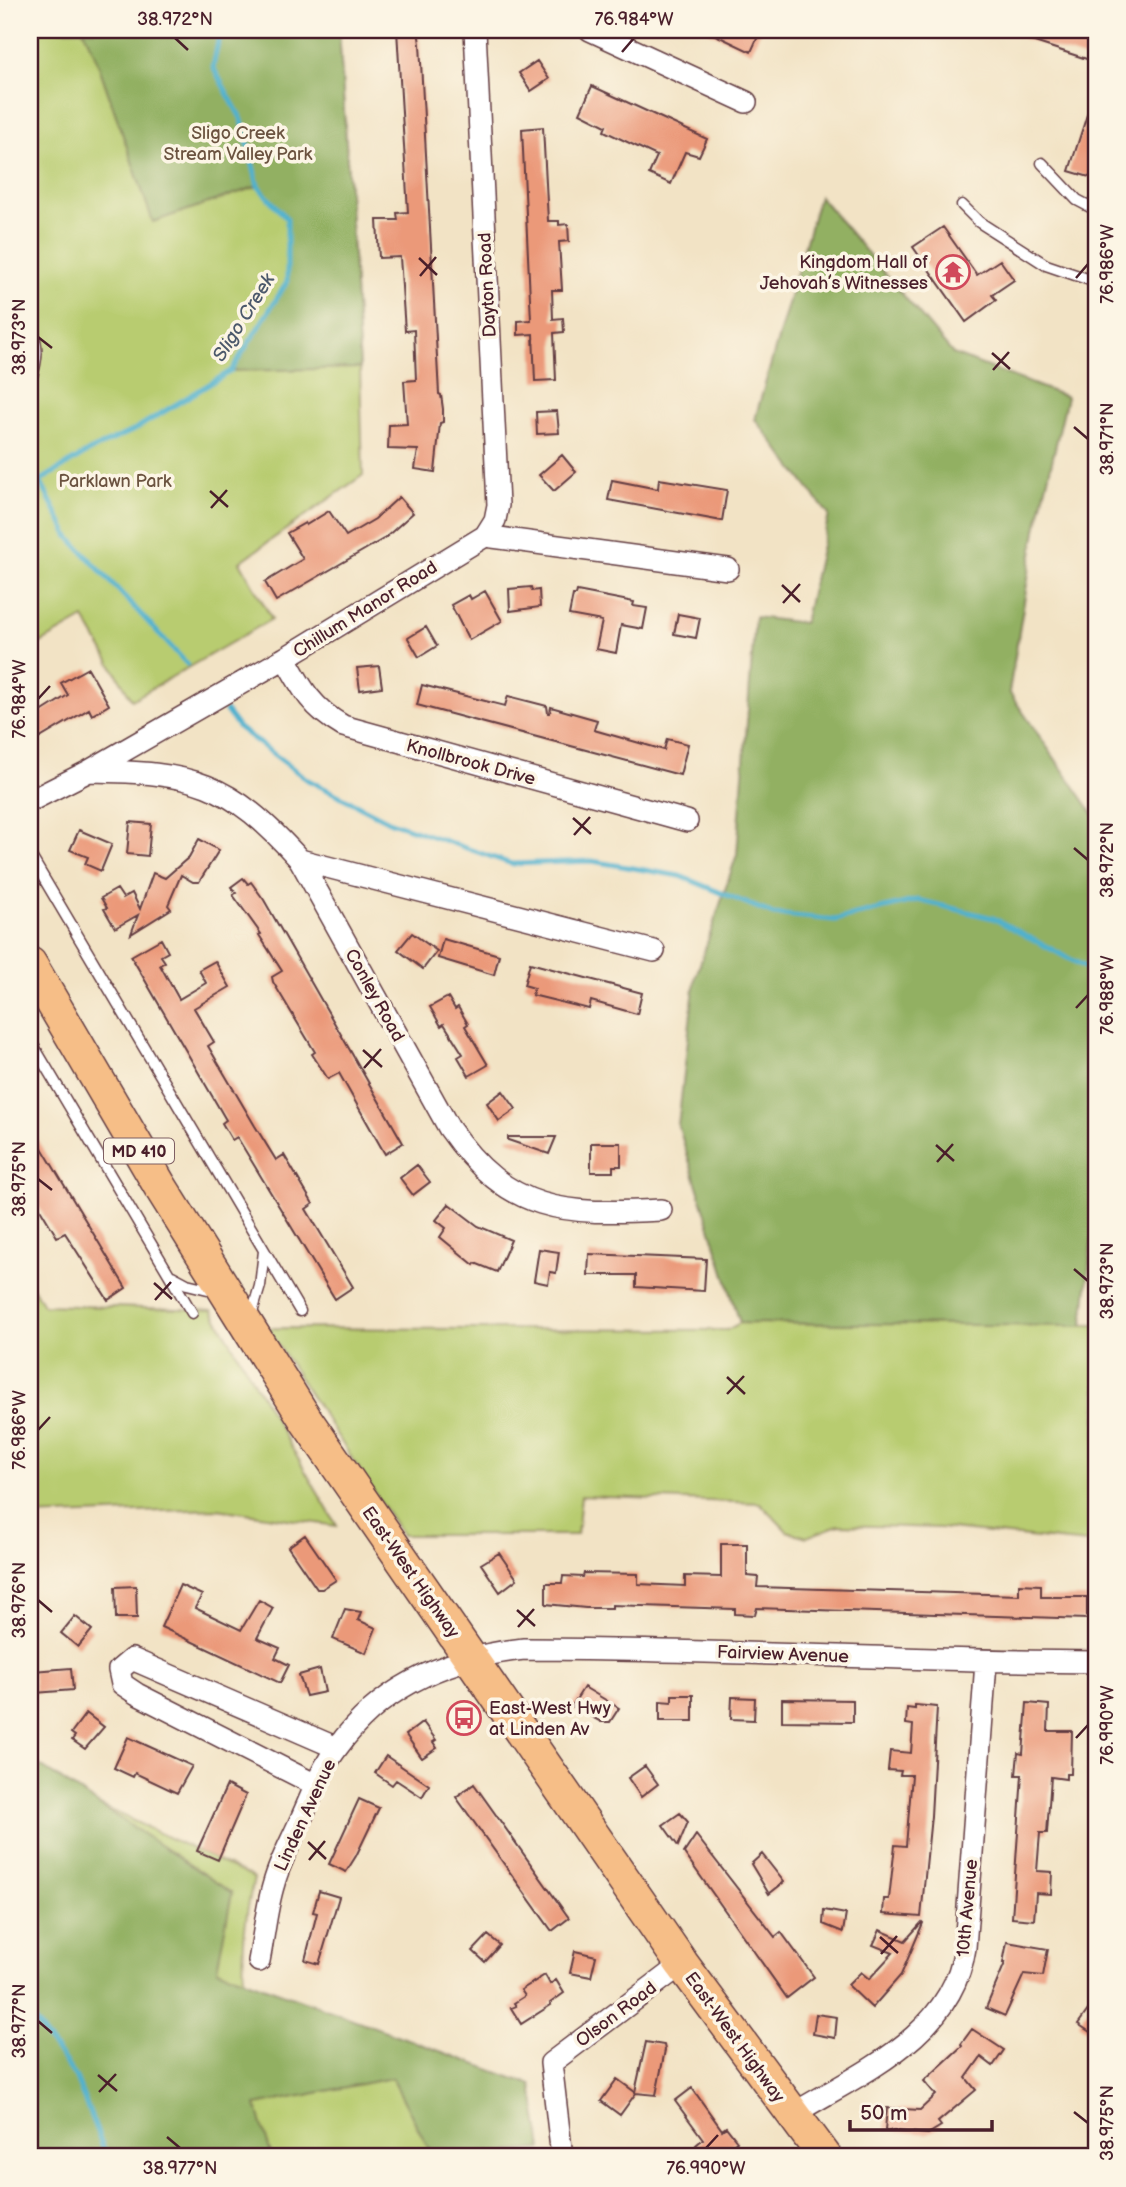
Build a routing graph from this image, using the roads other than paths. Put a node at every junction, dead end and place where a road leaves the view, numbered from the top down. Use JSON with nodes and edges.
{"nodes":[{"id":1,"x":475,"y":30,"type":"edge"},
{"id":2,"x":590,"y":30,"type":"edge"},
{"id":3,"x":746,"y":102,"type":"dead end"},
{"id":4,"x":1042,"y":163,"type":"dead end"},
{"id":5,"x":962,"y":205,"type":"dead end"},
{"id":6,"x":1096,"y":210,"type":"edge"},
{"id":7,"x":1096,"y":282,"type":"edge"},
{"id":8,"x":30,"y":322,"type":"edge"},
{"id":9,"x":30,"y":381,"type":"edge"},
{"id":10,"x":485,"y":536,"type":"junction"},
{"id":11,"x":728,"y":569,"type":"dead end"},
{"id":12,"x":285,"y":658,"type":"junction"},
{"id":13,"x":89,"y":771,"type":"junction"},
{"id":14,"x":30,"y":801,"type":"edge"},
{"id":15,"x":687,"y":821,"type":"dead end"},
{"id":16,"x":30,"y":855,"type":"edge"},
{"id":17,"x":300,"y":860,"type":"junction"},
{"id":18,"x":654,"y":951,"type":"dead end"},
{"id":19,"x":30,"y":964,"type":"edge"},
{"id":20,"x":30,"y":1040,"type":"edge"},
{"id":21,"x":661,"y":1210,"type":"dead end"},
{"id":22,"x":264,"y":1251,"type":"junction"},
{"id":23,"x":167,"y":1272,"type":"junction"},
{"id":24,"x":228,"y":1295,"type":"junction"},
{"id":25,"x":300,"y":1311,"type":"dead end"},
{"id":26,"x":192,"y":1313,"type":"dead end"},
{"id":27,"x":253,"y":1335,"type":"junction"},
{"id":28,"x":471,"y":1659,"type":"junction"},
{"id":29,"x":986,"y":1662,"type":"junction"},
{"id":30,"x":1096,"y":1662,"type":"edge"},
{"id":31,"x":337,"y":1748,"type":"junction"},
{"id":32,"x":316,"y":1785,"type":"junction"},
{"id":33,"x":259,"y":1961,"type":"dead end"},
{"id":34,"x":682,"y":1964,"type":"junction"},
{"id":35,"x":793,"y":2114,"type":"junction"},
{"id":36,"x":562,"y":2157,"type":"edge"},
{"id":37,"x":825,"y":2157,"type":"edge"}],
"edges":[{"from":1,"to":10,"type":"street","name":"Dayton Road"},
{"from":2,"to":3,"type":"street"},
{"from":4,"to":6,"type":"lane"},
{"from":5,"to":7,"type":"lane"},
{"from":8,"to":9,"type":"lane"},
{"from":10,"to":11,"type":"street"},
{"from":10,"to":12,"type":"street","name":"Chillum Manor Road"},
{"from":12,"to":13,"type":"street","name":"Chillum Manor Road"},
{"from":12,"to":15,"type":"street","name":"Knollbrook Drive"},
{"from":13,"to":14,"type":"street","name":"Chillum Manor Road"},
{"from":13,"to":17,"type":"street","name":"Conley Road"},
{"from":16,"to":22,"type":"lane"},
{"from":17,"to":18,"type":"street"},
{"from":17,"to":21,"type":"street","name":"Conley Road"},
{"from":19,"to":24,"type":"main road","name":"East-West Highway","number":"MD 410"},
{"from":20,"to":23,"type":"lane"},
{"from":22,"to":25,"type":"lane"},
{"from":22,"to":27,"type":"lane"},
{"from":23,"to":24,"type":"lane"},
{"from":23,"to":26,"type":"lane"},
{"from":24,"to":27,"type":"main road","name":"East-West Highway","number":"MD 410"},
{"from":27,"to":28,"type":"main road","name":"East-West Highway","number":"MD 410"},
{"from":28,"to":29,"type":"street","name":"Fairview Avenue"},
{"from":28,"to":31,"type":"street","name":"Linden Avenue"},
{"from":28,"to":34,"type":"main road","name":"East-West Highway","number":"MD 410"},
{"from":29,"to":30,"type":"street","name":"Fairview Avenue"},
{"from":29,"to":35,"type":"street","name":"10th Avenue"},
{"from":31,"to":32,"type":"street","name":"Linden Avenue"},
{"from":31,"to":32,"type":"street"},
{"from":32,"to":33,"type":"street","name":"Linden Avenue"},
{"from":34,"to":35,"type":"main road","name":"East-West Highway","number":"MD 410"},
{"from":34,"to":36,"type":"street","name":"Olson Road"},
{"from":35,"to":37,"type":"main road","name":"East-West Highway","number":"MD 410"}]}
